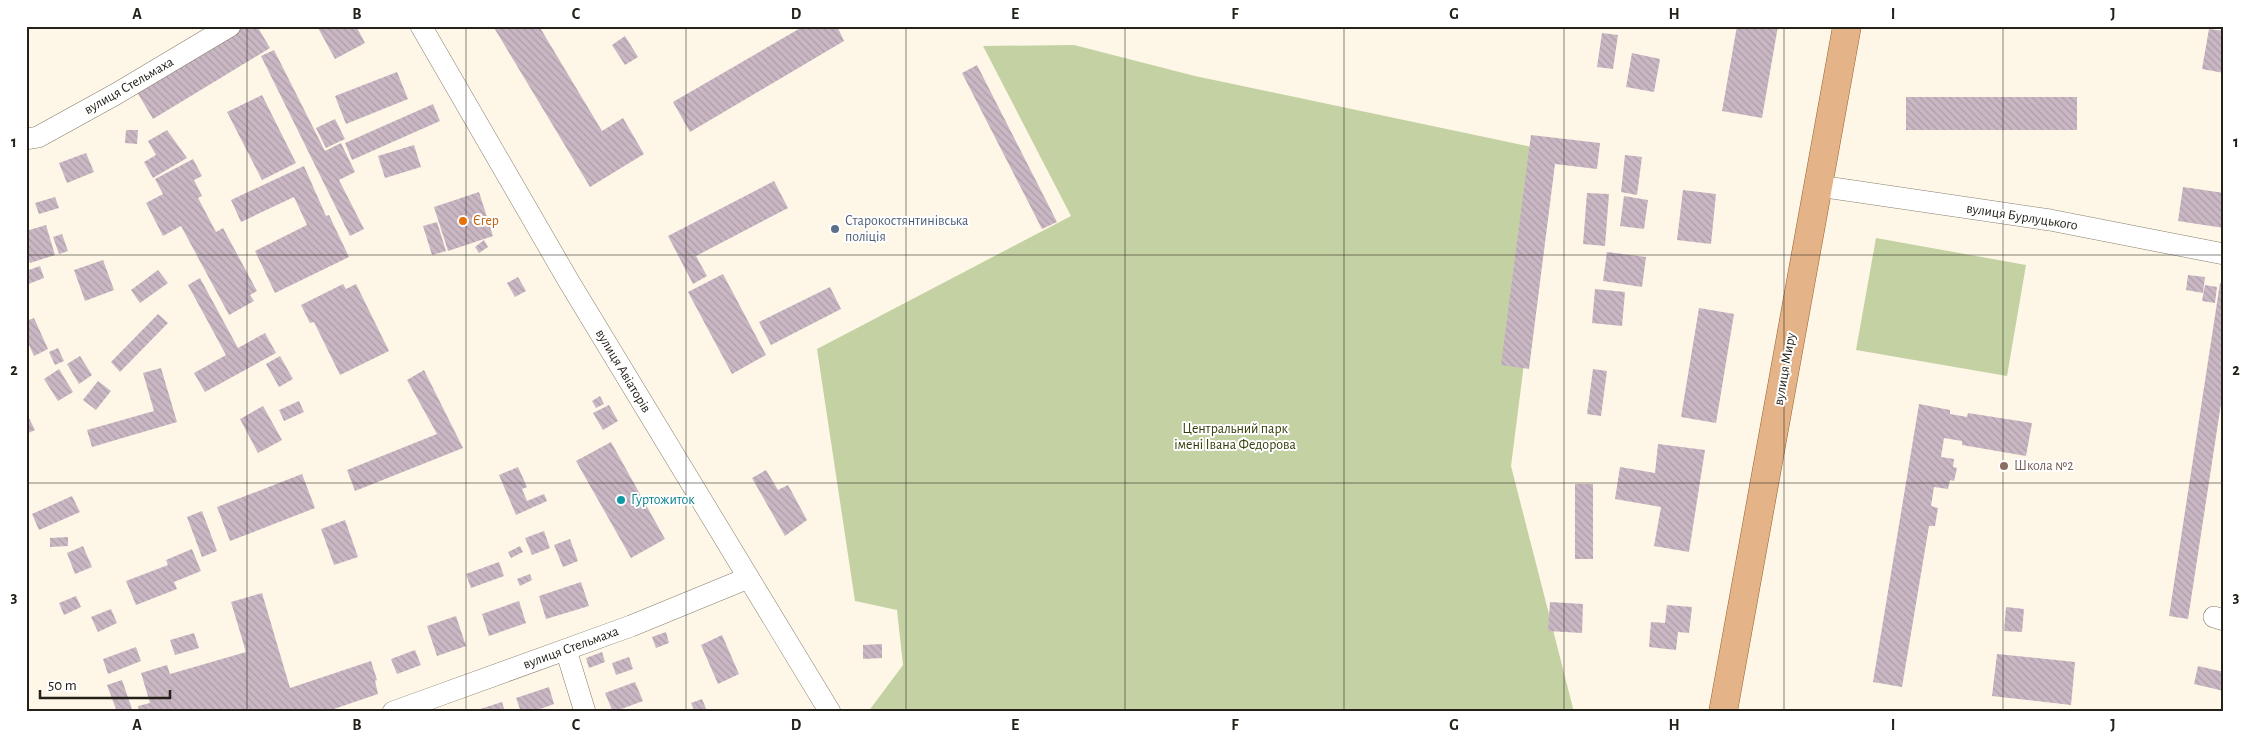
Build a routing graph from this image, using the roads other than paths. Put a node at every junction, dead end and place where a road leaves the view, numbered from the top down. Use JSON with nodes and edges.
{"nodes":[{"id":1,"x":230,"y":26,"type":"edge"},
{"id":2,"x":421,"y":26,"type":"edge"},
{"id":3,"x":1847,"y":26,"type":"edge"},
{"id":4,"x":26,"y":139,"type":"edge"},
{"id":5,"x":1819,"y":186,"type":"junction"},
{"id":6,"x":2224,"y":254,"type":"edge"},
{"id":7,"x":748,"y":578,"type":"junction"},
{"id":8,"x":566,"y":650,"type":"junction"},
{"id":9,"x":393,"y":712,"type":"edge"},
{"id":10,"x":585,"y":712,"type":"edge"},
{"id":11,"x":830,"y":712,"type":"edge"},
{"id":12,"x":1723,"y":712,"type":"edge"}],
"edges":[{"from":1,"to":4,"type":"street","name":"вулиця Стельмаха"},
{"from":2,"to":7,"type":"street","name":"вулиця Авіаторів"},
{"from":3,"to":5,"type":"main road","name":"вулиця Миру"},
{"from":5,"to":6,"type":"street","name":"вулиця Бурлуцького"},
{"from":5,"to":12,"type":"main road","name":"вулиця Миру"},
{"from":7,"to":8,"type":"street","name":"вулиця Стельмаха"},
{"from":7,"to":11,"type":"street","name":"вулиця Авіаторів"},
{"from":8,"to":9,"type":"street","name":"вулиця Стельмаха"},
{"from":8,"to":10,"type":"street"}]}
